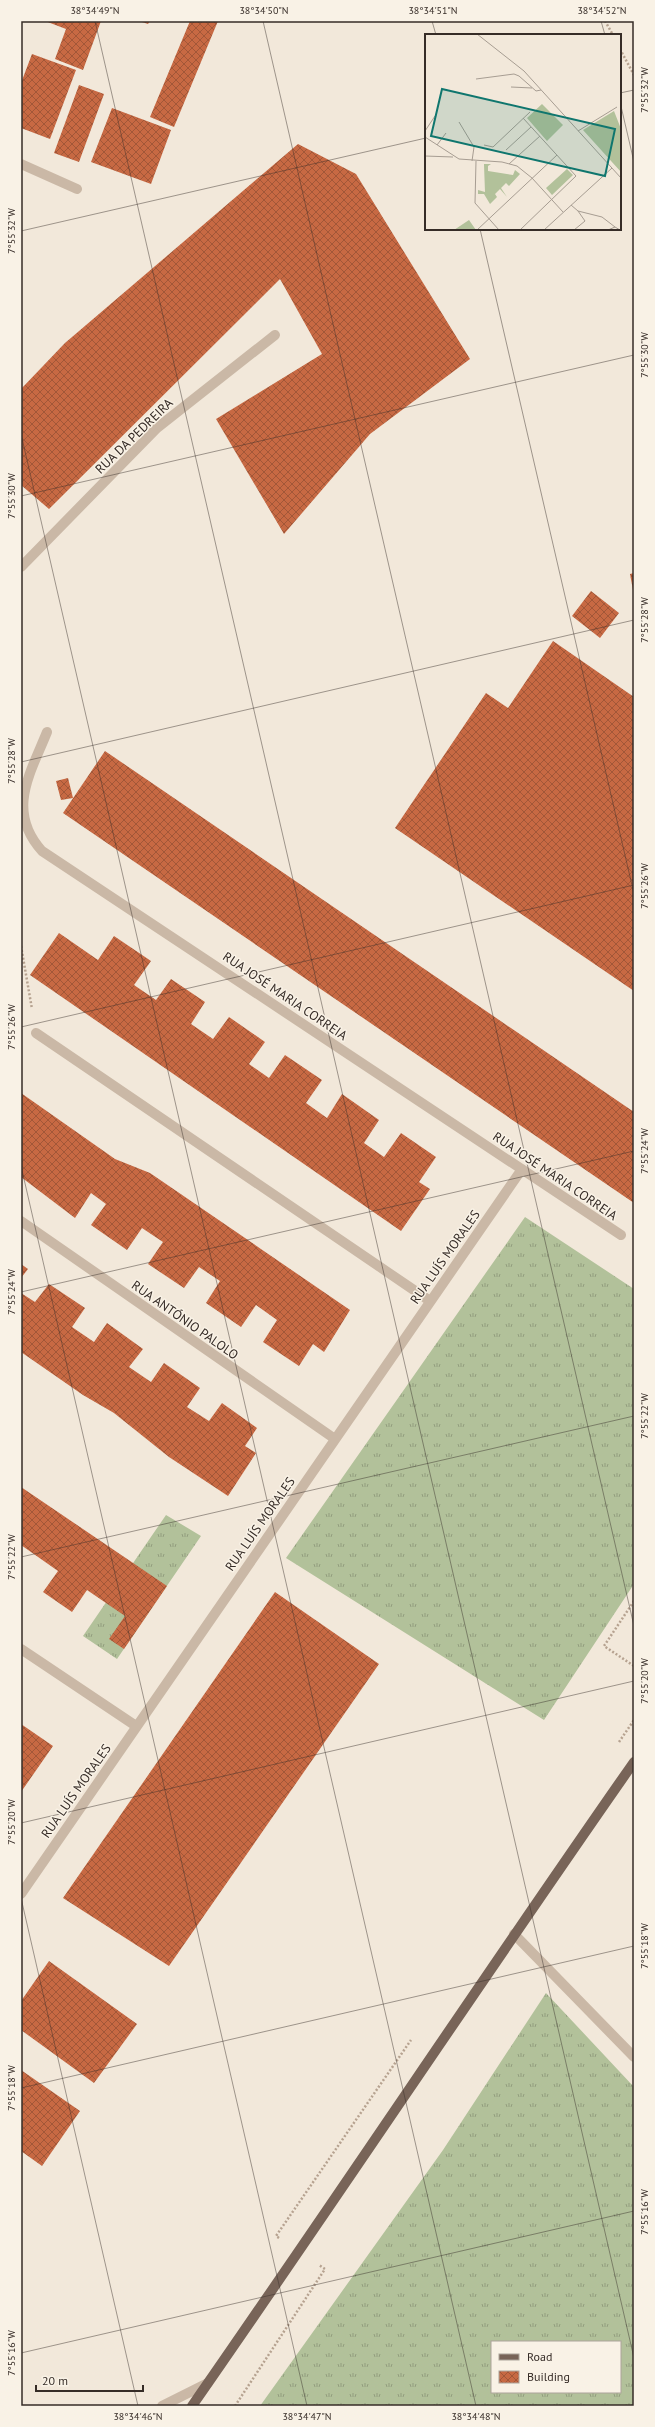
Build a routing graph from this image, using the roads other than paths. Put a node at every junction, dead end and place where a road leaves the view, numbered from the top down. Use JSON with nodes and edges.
{"nodes":[{"id":1,"x":21,"y":164,"type":"edge"},
{"id":2,"x":77,"y":189,"type":"dead end"},
{"id":3,"x":275,"y":335,"type":"dead end"},
{"id":4,"x":21,"y":568,"type":"edge"},
{"id":5,"x":47,"y":732,"type":"dead end"},
{"id":6,"x":36,"y":1033,"type":"road end"},
{"id":7,"x":522,"y":1169,"type":"junction"},
{"id":8,"x":21,"y":1221,"type":"edge"},
{"id":9,"x":621,"y":1235,"type":"dead end"},
{"id":10,"x":430,"y":1301,"type":"junction"},
{"id":11,"x":335,"y":1440,"type":"junction"},
{"id":12,"x":21,"y":1649,"type":"edge"},
{"id":13,"x":136,"y":1726,"type":"junction"},
{"id":14,"x":634,"y":1762,"type":"edge"},
{"id":15,"x":21,"y":1894,"type":"edge"},
{"id":16,"x":514,"y":1934,"type":"junction"},
{"id":17,"x":634,"y":2057,"type":"edge"},
{"id":18,"x":208,"y":2383,"type":"junction"},
{"id":19,"x":162,"y":2406,"type":"edge"},
{"id":20,"x":192,"y":2406,"type":"edge"}],
"edges":[{"from":1,"to":2,"type":"street"},
{"from":3,"to":4,"type":"street","name":"RUA DA PEDREIRA"},
{"from":5,"to":7,"type":"street","name":"RUA JOSÉ MARIA CORREIA"},
{"from":6,"to":10,"type":"street"},
{"from":7,"to":9,"type":"street","name":"RUA JOSÉ MARIA CORREIA"},
{"from":7,"to":10,"type":"street","name":"RUA LUÍS MORALES"},
{"from":8,"to":11,"type":"street","name":"RUA ANTÓNIO PALOLO"},
{"from":10,"to":11,"type":"street","name":"RUA LUÍS MORALES"},
{"from":11,"to":13,"type":"street","name":"RUA LUÍS MORALES"},
{"from":12,"to":13,"type":"street"},
{"from":13,"to":15,"type":"street","name":"RUA LUÍS MORALES"},
{"from":14,"to":16,"type":"main road"},
{"from":16,"to":17,"type":"street"},
{"from":16,"to":18,"type":"main road"},
{"from":18,"to":19,"type":"street"},
{"from":18,"to":20,"type":"main road"}]}
